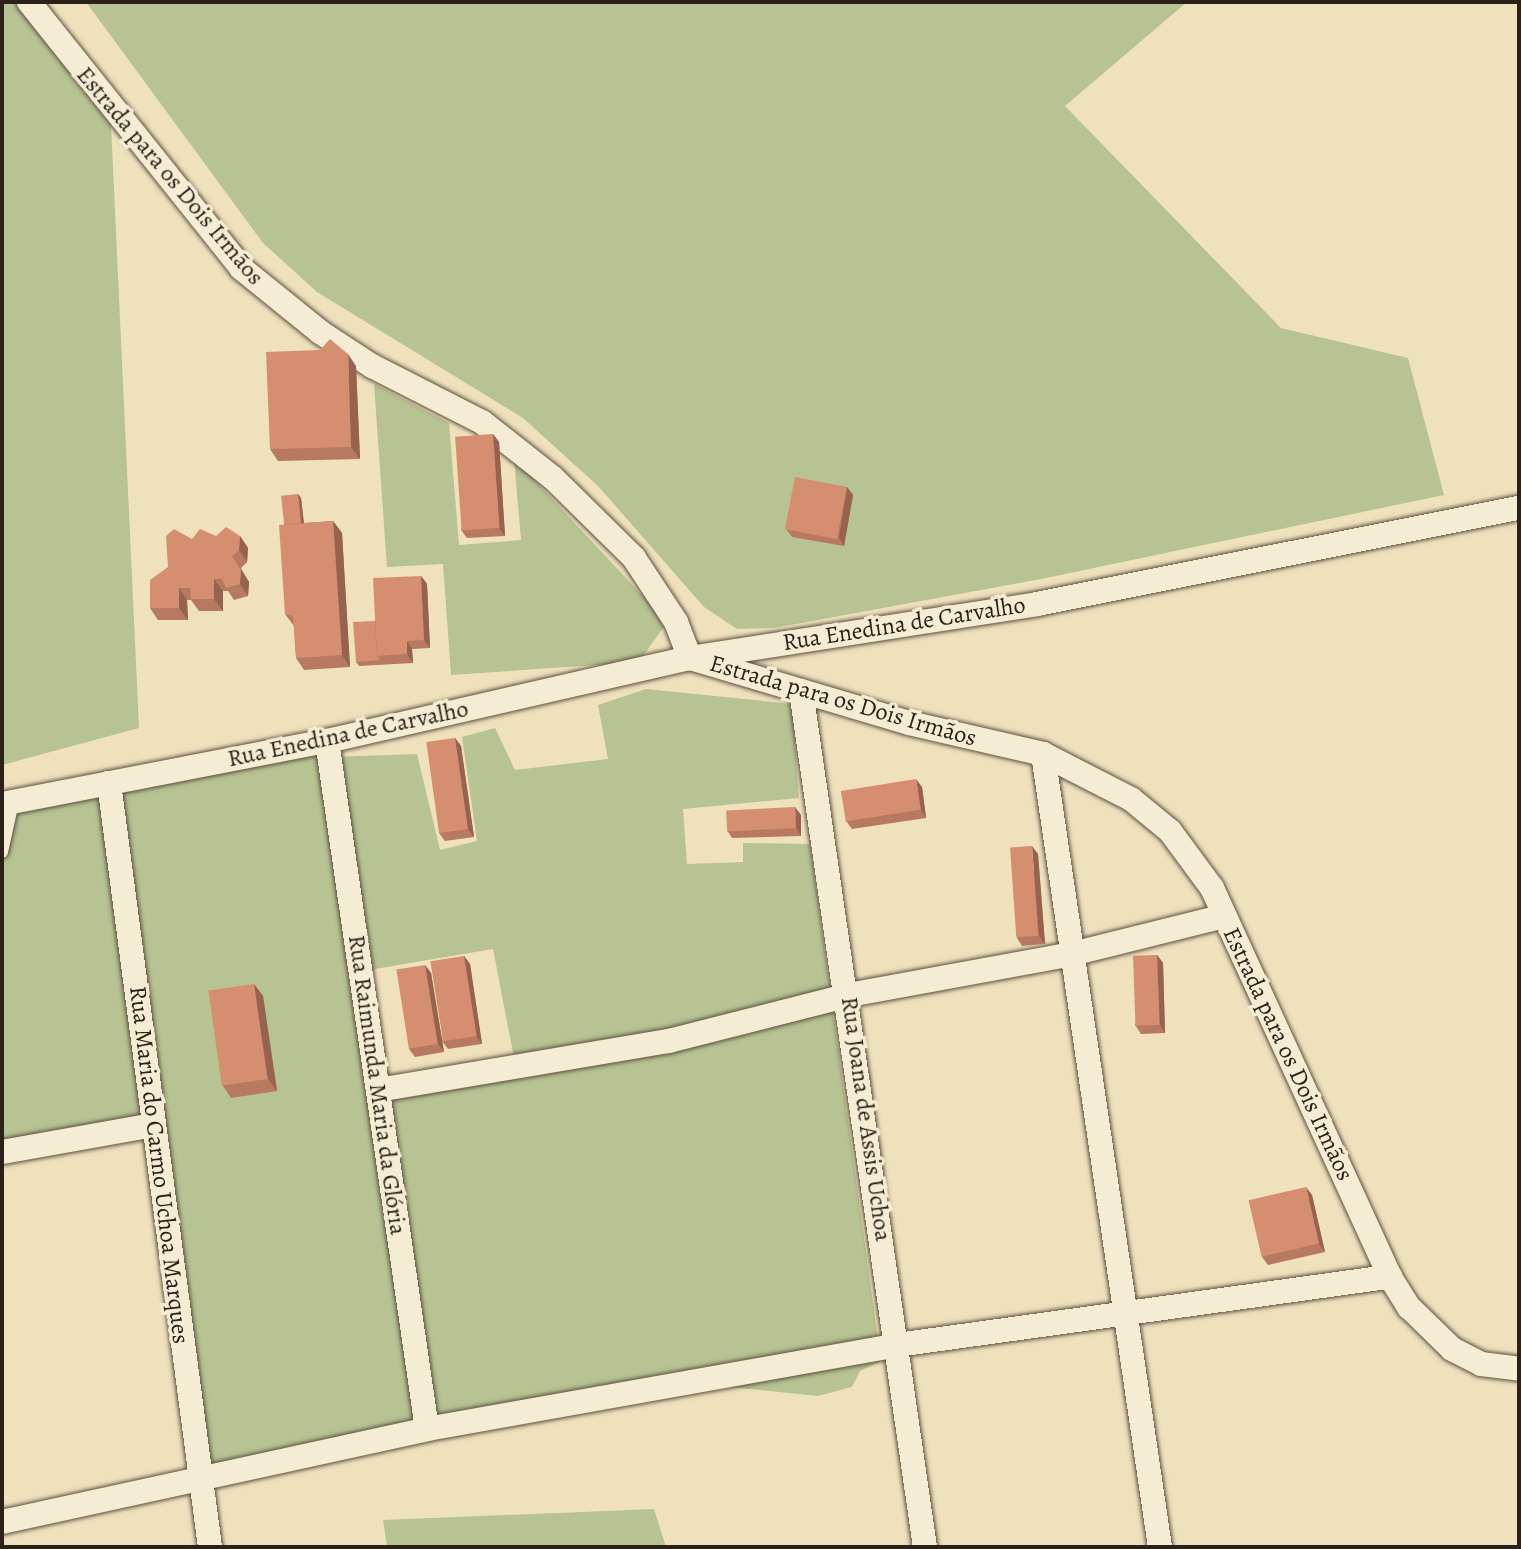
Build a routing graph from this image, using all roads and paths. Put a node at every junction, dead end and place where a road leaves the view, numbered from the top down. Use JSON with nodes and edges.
{"nodes":[{"id":1,"x":29,"y":2,"type":"edge"},
{"id":2,"x":1519,"y":508,"type":"edge"},
{"id":3,"x":690,"y":658,"type":"junction"},
{"id":4,"x":801,"y":691,"type":"junction"},
{"id":5,"x":327,"y":741,"type":"junction"},
{"id":6,"x":1043,"y":754,"type":"junction"},
{"id":7,"x":109,"y":783,"type":"junction"},
{"id":8,"x":8,"y":803,"type":"edge"},
{"id":9,"x":2,"y":852,"type":"edge"},
{"id":10,"x":1224,"y":916,"type":"junction"},
{"id":11,"x":1072,"y":954,"type":"junction"},
{"id":12,"x":849,"y":995,"type":"junction"},
{"id":13,"x":378,"y":1090,"type":"junction"},
{"id":14,"x":153,"y":1125,"type":"junction"},
{"id":15,"x":2,"y":1152,"type":"edge"},
{"id":16,"x":1390,"y":1277,"type":"junction"},
{"id":17,"x":1124,"y":1317,"type":"junction"},
{"id":18,"x":897,"y":1345,"type":"junction"},
{"id":19,"x":1519,"y":1369,"type":"edge"},
{"id":20,"x":427,"y":1429,"type":"junction"},
{"id":21,"x":200,"y":1478,"type":"junction"},
{"id":22,"x":2,"y":1522,"type":"edge"},
{"id":23,"x":210,"y":1547,"type":"edge"},
{"id":24,"x":925,"y":1547,"type":"edge"},
{"id":25,"x":1160,"y":1547,"type":"edge"}],
"edges":[{"from":1,"to":3,"type":"street","name":"Estrada para os Dois Irmãos"},
{"from":2,"to":3,"type":"street","name":"Rua Enedina de Carvalho"},
{"from":3,"to":4,"type":"street","name":"Estrada para os Dois Irmãos"},
{"from":3,"to":5,"type":"street","name":"Rua Enedina de Carvalho"},
{"from":4,"to":6,"type":"street","name":"Estrada para os Dois Irmãos"},
{"from":4,"to":12,"type":"street","name":"Rua Joana de Assis Uchoa"},
{"from":5,"to":7,"type":"street","name":"Rua Enedina de Carvalho"},
{"from":5,"to":13,"type":"street","name":"Rua Raimunda Maria da Glória"},
{"from":6,"to":10,"type":"street","name":"Estrada para os Dois Irmãos"},
{"from":6,"to":11,"type":"street"},
{"from":7,"to":8,"type":"street","name":"Rua Enedina de Carvalho"},
{"from":7,"to":14,"type":"street","name":"Rua Maria do Carmo Uchoa Marques"},
{"from":8,"to":9,"type":"lane"},
{"from":10,"to":11,"type":"street"},
{"from":10,"to":16,"type":"street","name":"Estrada para os Dois Irmãos"},
{"from":11,"to":12,"type":"street"},
{"from":11,"to":17,"type":"street"},
{"from":12,"to":13,"type":"street"},
{"from":12,"to":18,"type":"street","name":"Rua Joana de Assis Uchoa"},
{"from":13,"to":20,"type":"street","name":"Rua Raimunda Maria da Glória"},
{"from":14,"to":15,"type":"street"},
{"from":14,"to":21,"type":"street","name":"Rua Maria do Carmo Uchoa Marques"},
{"from":16,"to":17,"type":"street"},
{"from":16,"to":19,"type":"street","name":"Estrada para os Dois Irmãos"},
{"from":17,"to":18,"type":"street"},
{"from":17,"to":25,"type":"street"},
{"from":18,"to":20,"type":"street"},
{"from":18,"to":24,"type":"street","name":"Rua Joana de Assis Uchoa"},
{"from":20,"to":21,"type":"street"},
{"from":21,"to":22,"type":"street"},
{"from":21,"to":23,"type":"street","name":"Rua Maria do Carmo Uchoa Marques"}]}
